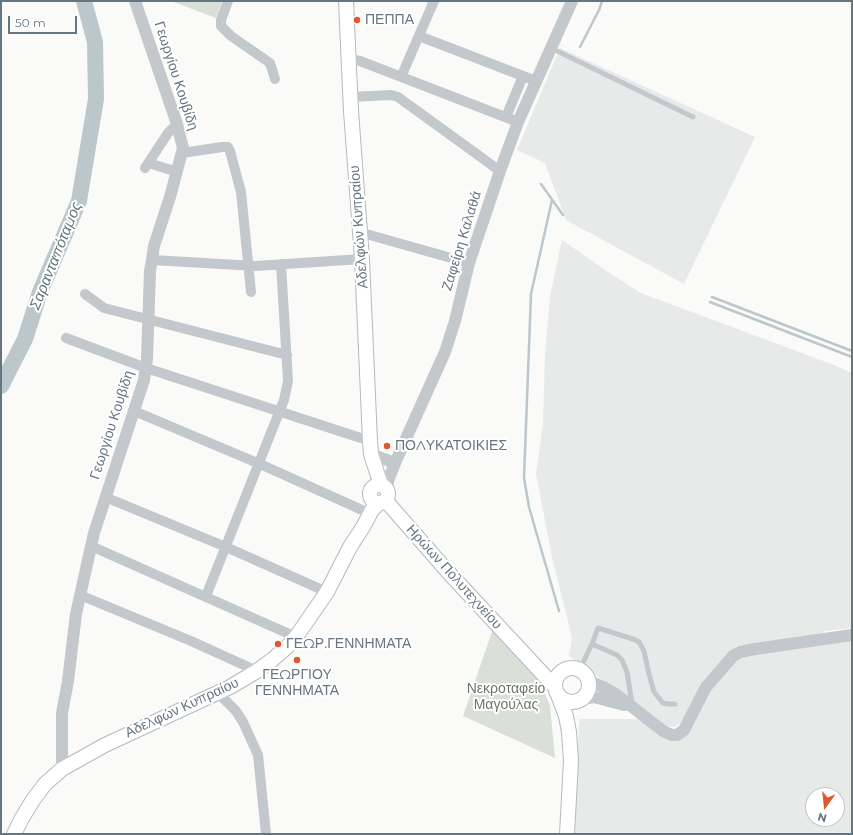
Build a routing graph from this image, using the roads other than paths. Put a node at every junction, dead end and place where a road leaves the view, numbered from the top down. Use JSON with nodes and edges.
{"nodes":[{"id":1,"x":136,"y":1,"type":"edge"},
{"id":2,"x":228,"y":1,"type":"edge"},
{"id":3,"x":434,"y":1,"type":"edge"},
{"id":4,"x":572,"y":1,"type":"edge"},
{"id":5,"x":347,"y":5,"type":"edge"},
{"id":6,"x":419,"y":36,"type":"junction"},
{"id":7,"x":551,"y":48,"type":"junction"},
{"id":8,"x":348,"y":58,"type":"junction"},
{"id":9,"x":523,"y":76,"type":"junction"},
{"id":10,"x":401,"y":77,"type":"junction"},
{"id":11,"x":275,"y":78,"type":"dead end"},
{"id":12,"x":536,"y":81,"type":"junction"},
{"id":13,"x":350,"y":97,"type":"junction"},
{"id":14,"x":506,"y":117,"type":"junction"},
{"id":15,"x":693,"y":117,"type":"dead end"},
{"id":16,"x":518,"y":122,"type":"junction"},
{"id":17,"x":177,"y":124,"type":"junction"},
{"id":18,"x":182,"y":153,"type":"junction"},
{"id":19,"x":500,"y":171,"type":"junction"},
{"id":20,"x":177,"y":172,"type":"junction"},
{"id":21,"x":359,"y":232,"type":"junction"},
{"id":22,"x":362,"y":259,"type":"junction"},
{"id":23,"x":152,"y":260,"type":"junction"},
{"id":24,"x":469,"y":263,"type":"junction"},
{"id":25,"x":281,"y":264,"type":"junction"},
{"id":26,"x":248,"y":265,"type":"junction"},
{"id":27,"x":251,"y":292,"type":"dead end"},
{"id":28,"x":85,"y":294,"type":"dead end"},
{"id":29,"x":149,"y":320,"type":"junction"},
{"id":30,"x":66,"y":338,"type":"dead end"},
{"id":31,"x":287,"y":355,"type":"junction"},
{"id":32,"x":146,"y":368,"type":"junction"},
{"id":33,"x":134,"y":411,"type":"junction"},
{"id":34,"x":280,"y":412,"type":"junction"},
{"id":35,"x":370,"y":447,"type":"junction"},
{"id":36,"x":395,"y":463,"type":"junction"},
{"id":37,"x":260,"y":464,"type":"junction"},
{"id":38,"x":379,"y":494,"type":"junction"},
{"id":39,"x":105,"y":497,"type":"junction"},
{"id":40,"x":362,"y":510,"type":"junction"},
{"id":41,"x":91,"y":546,"type":"junction"},
{"id":42,"x":226,"y":547,"type":"junction"},
{"id":43,"x":350,"y":547,"type":"junction"},
{"id":44,"x":327,"y":592,"type":"junction"},
{"id":45,"x":80,"y":595,"type":"junction"},
{"id":46,"x":206,"y":596,"type":"junction"},
{"id":47,"x":852,"y":635,"type":"edge"},
{"id":48,"x":296,"y":637,"type":"junction"},
{"id":49,"x":592,"y":644,"type":"junction"},
{"id":50,"x":523,"y":653,"type":"junction"},
{"id":51,"x":580,"y":669,"type":"junction"},
{"id":52,"x":562,"y":670,"type":"junction"},
{"id":53,"x":257,"y":671,"type":"junction"},
{"id":54,"x":589,"y":681,"type":"junction"},
{"id":55,"x":556,"y":691,"type":"junction"},
{"id":56,"x":218,"y":692,"type":"junction"},
{"id":57,"x":581,"y":700,"type":"junction"},
{"id":58,"x":675,"y":704,"type":"dead end"},
{"id":59,"x":633,"y":708,"type":"junction"},
{"id":60,"x":569,"y":732,"type":"junction"},
{"id":61,"x":62,"y":768,"type":"junction"},
{"id":62,"x":17,"y":832,"type":"edge"},
{"id":63,"x":266,"y":834,"type":"edge"},
{"id":64,"x":567,"y":834,"type":"edge"}],
"edges":[{"from":1,"to":17,"type":"street","name":"Γεωργίου Κουβίδη"},
{"from":2,"to":11,"type":"street"},
{"from":3,"to":6,"type":"street"},
{"from":4,"to":7,"type":"street","name":"Ζαφείρη Καλαθά"},
{"from":5,"to":8,"type":"main road","name":"Αδελφών Κυπραίου"},
{"from":6,"to":9,"type":"street"},
{"from":6,"to":10,"type":"street"},
{"from":7,"to":12,"type":"street","name":"Ζαφείρη Καλαθά"},
{"from":7,"to":15,"type":"lane"},
{"from":8,"to":10,"type":"street"},
{"from":8,"to":13,"type":"main road","name":"Αδελφών Κυπραίου"},
{"from":9,"to":12,"type":"street"},
{"from":9,"to":14,"type":"street"},
{"from":10,"to":14,"type":"street"},
{"from":12,"to":16,"type":"street","name":"Ζαφείρη Καλαθά"},
{"from":13,"to":19,"type":"street"},
{"from":13,"to":21,"type":"main road","name":"Αδελφών Κυπραίου"},
{"from":14,"to":16,"type":"street"},
{"from":16,"to":19,"type":"street","name":"Ζαφείρη Καλαθά"},
{"from":17,"to":18,"type":"street","name":"Γεωργίου Κουβίδη"},
{"from":17,"to":20,"type":"street"},
{"from":18,"to":20,"type":"street","name":"Γεωργίου Κουβίδη"},
{"from":18,"to":26,"type":"street"},
{"from":19,"to":24,"type":"street","name":"Ζαφείρη Καλαθά"},
{"from":20,"to":23,"type":"street","name":"Γεωργίου Κουβίδη"},
{"from":21,"to":22,"type":"main road","name":"Αδελφών Κυπραίου"},
{"from":21,"to":24,"type":"street"},
{"from":22,"to":25,"type":"street"},
{"from":22,"to":35,"type":"main road","name":"Αδελφών Κυπραίου"},
{"from":23,"to":26,"type":"street"},
{"from":23,"to":29,"type":"street","name":"Γεωργίου Κουβίδη"},
{"from":24,"to":36,"type":"street","name":"Ζαφείρη Καλαθά"},
{"from":25,"to":26,"type":"street"},
{"from":25,"to":31,"type":"street"},
{"from":26,"to":27,"type":"street"},
{"from":28,"to":29,"type":"street"},
{"from":29,"to":31,"type":"street"},
{"from":29,"to":32,"type":"street","name":"Γεωργίου Κουβίδη"},
{"from":30,"to":32,"type":"street"},
{"from":31,"to":34,"type":"street"},
{"from":32,"to":33,"type":"street","name":"Γεωργίου Κουβίδη"},
{"from":32,"to":34,"type":"street"},
{"from":33,"to":37,"type":"street"},
{"from":33,"to":39,"type":"street","name":"Γεωργίου Κουβίδη"},
{"from":34,"to":35,"type":"street"},
{"from":34,"to":37,"type":"street"},
{"from":35,"to":36,"type":"street"},
{"from":35,"to":38,"type":"main road","name":"Αδελφών Κυπραίου"},
{"from":36,"to":38,"type":"street","name":"Ζαφείρη Καλαθά"},
{"from":37,"to":40,"type":"street"},
{"from":37,"to":42,"type":"street"},
{"from":38,"to":40,"type":"main road","name":"Αδελφών Κυπραίου"},
{"from":38,"to":43,"type":"main road","name":"Αδελφών Κυπραίου"},
{"from":38,"to":50,"type":"main road","name":"Ηρώων Πολυτεχνείου"},
{"from":39,"to":41,"type":"street","name":"Γεωργίου Κουβίδη"},
{"from":39,"to":42,"type":"street"},
{"from":40,"to":43,"type":"main road","name":"Αδελφών Κυπραίου"},
{"from":41,"to":45,"type":"street","name":"Γεωργίου Κουβίδη"},
{"from":41,"to":46,"type":"street"},
{"from":42,"to":44,"type":"street"},
{"from":42,"to":46,"type":"street"},
{"from":43,"to":44,"type":"main road","name":"Αδελφών Κυπραίου"},
{"from":44,"to":48,"type":"main road","name":"Αδελφών Κυπραίου"},
{"from":45,"to":53,"type":"street"},
{"from":45,"to":61,"type":"street","name":"Γεωργίου Κουβίδη"},
{"from":46,"to":48,"type":"street"},
{"from":47,"to":59,"type":"street"},
{"from":48,"to":53,"type":"main road","name":"Αδελφών Κυπραίου"},
{"from":49,"to":51,"type":"lane"},
{"from":49,"to":58,"type":"lane"},
{"from":49,"to":59,"type":"lane"},
{"from":50,"to":52,"type":"main road","name":"Ηρώων Πολυτεχνείου"},
{"from":50,"to":55,"type":"main road","name":"Ηρώων Πολυτεχνείου"},
{"from":51,"to":52,"type":"main road"},
{"from":51,"to":54,"type":"main road"},
{"from":52,"to":55,"type":"main road"},
{"from":53,"to":56,"type":"main road","name":"Αδελφών Κυπραίου"},
{"from":54,"to":57,"type":"main road"},
{"from":54,"to":59,"type":"street"},
{"from":55,"to":57,"type":"main road"},
{"from":55,"to":60,"type":"main road","name":"Ηρώων Πολυτεχνείου"},
{"from":56,"to":61,"type":"main road","name":"Αδελφών Κυπραίου"},
{"from":56,"to":63,"type":"street"},
{"from":57,"to":59,"type":"street"},
{"from":57,"to":60,"type":"main road","name":"Ηρώων Πολυτεχνείου"},
{"from":60,"to":64,"type":"main road","name":"Ηρώων Πολυτεχνείου"},
{"from":61,"to":62,"type":"main road","name":"Αδελφών Κυπραίου"}]}
